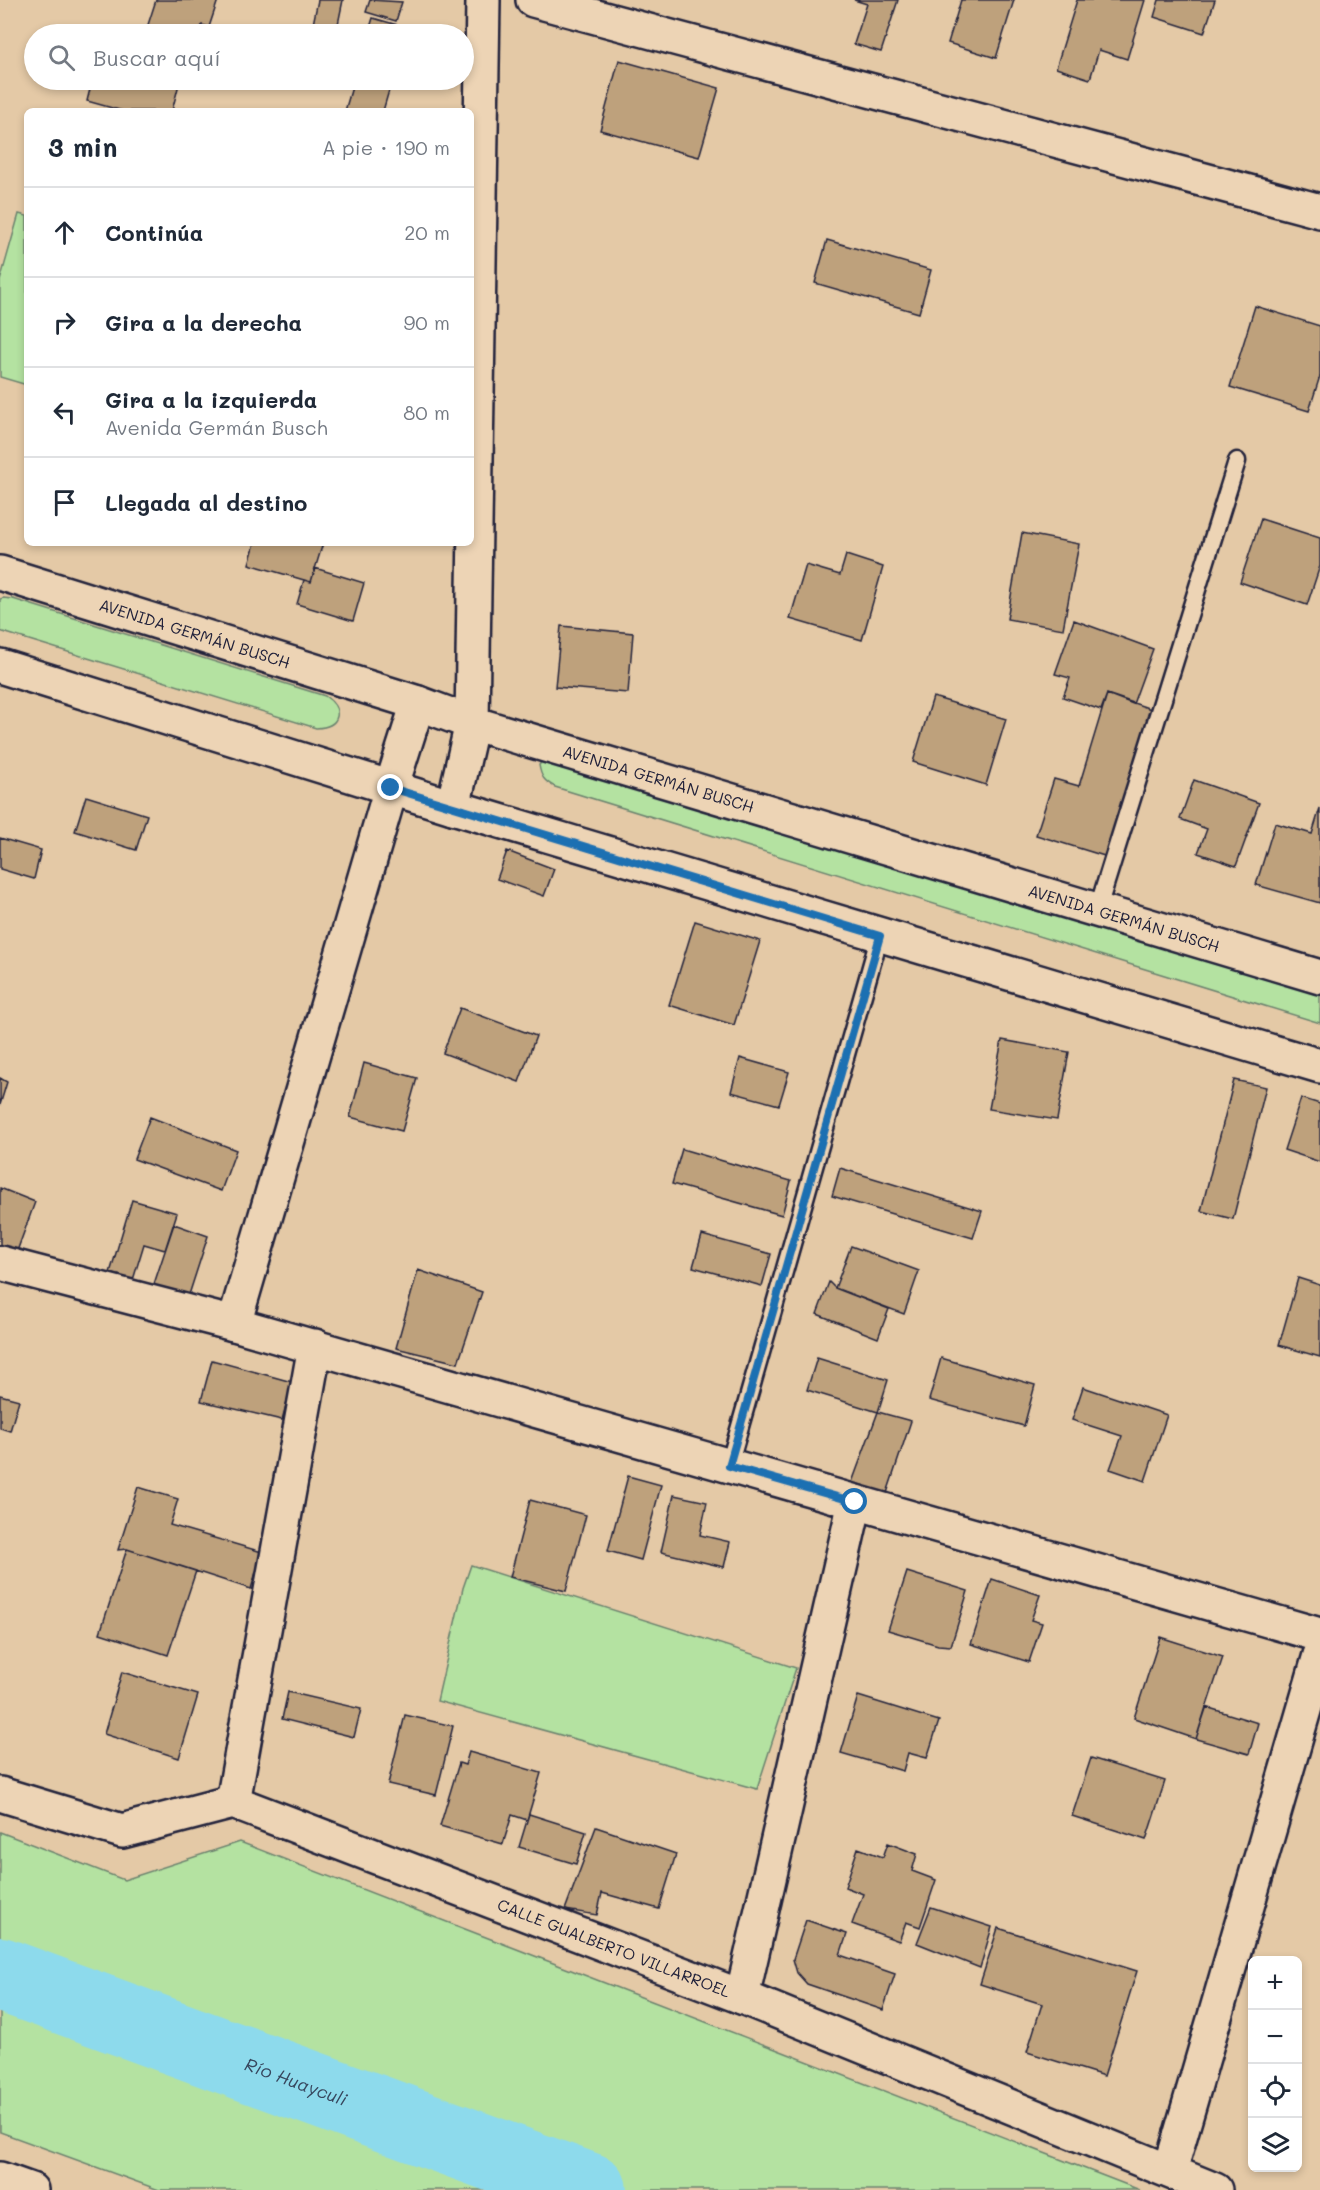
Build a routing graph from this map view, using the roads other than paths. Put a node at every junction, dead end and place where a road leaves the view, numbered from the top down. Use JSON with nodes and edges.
{"nodes":[{"id":1,"x":483,"y":0,"type":"edge"},
{"id":2,"x":533,"y":0,"type":"edge"},
{"id":3,"x":1320,"y":211,"type":"edge"},
{"id":4,"x":1237,"y":462,"type":"dead end"},
{"id":5,"x":0,"y":573,"type":"edge"},
{"id":6,"x":0,"y":666,"type":"edge"},
{"id":7,"x":418,"y":703,"type":"junction"},
{"id":8,"x":472,"y":723,"type":"junction"},
{"id":9,"x":391,"y":788,"type":"junction"},
{"id":10,"x":453,"y":807,"type":"junction"},
{"id":11,"x":1097,"y":911,"type":"junction"},
{"id":12,"x":880,"y":936,"type":"junction"},
{"id":13,"x":1320,"y":976,"type":"edge"},
{"id":14,"x":1320,"y":1066,"type":"edge"},
{"id":15,"x":0,"y":1263,"type":"edge"},
{"id":16,"x":234,"y":1324,"type":"junction"},
{"id":17,"x":315,"y":1346,"type":"junction"},
{"id":18,"x":729,"y":1466,"type":"junction"},
{"id":19,"x":855,"y":1502,"type":"junction"},
{"id":20,"x":1320,"y":1635,"type":"edge"},
{"id":21,"x":1320,"y":1655,"type":"edge"},
{"id":22,"x":0,"y":1794,"type":"edge"},
{"id":23,"x":233,"y":1802,"type":"junction"},
{"id":24,"x":741,"y":1997,"type":"junction"},
{"id":25,"x":1170,"y":2171,"type":"junction"},
{"id":26,"x":1215,"y":2190,"type":"edge"}],
"edges":[{"from":1,"to":8,"type":"street"},
{"from":2,"to":3,"type":"street"},
{"from":4,"to":11,"type":"lane"},
{"from":5,"to":7,"type":"street","name":"AVENIDA GERMÁN BUSCH"},
{"from":6,"to":9,"type":"street"},
{"from":7,"to":8,"type":"street","name":"AVENIDA GERMÁN BUSCH"},
{"from":7,"to":9,"type":"street"},
{"from":8,"to":10,"type":"street"},
{"from":8,"to":11,"type":"street","name":"AVENIDA GERMÁN BUSCH"},
{"from":9,"to":10,"type":"street"},
{"from":9,"to":16,"type":"street"},
{"from":10,"to":12,"type":"street"},
{"from":11,"to":13,"type":"street","name":"AVENIDA GERMÁN BUSCH"},
{"from":12,"to":14,"type":"street"},
{"from":12,"to":18,"type":"lane"},
{"from":15,"to":16,"type":"street"},
{"from":16,"to":17,"type":"street"},
{"from":17,"to":18,"type":"street"},
{"from":17,"to":23,"type":"street"},
{"from":18,"to":19,"type":"street"},
{"from":19,"to":20,"type":"street"},
{"from":19,"to":24,"type":"street"},
{"from":21,"to":25,"type":"street"},
{"from":22,"to":23,"type":"street"},
{"from":23,"to":24,"type":"street","name":"CALLE GUALBERTO VILLARROEL"},
{"from":24,"to":25,"type":"street","name":"CALLE GUALBERTO VILLARROEL"},
{"from":25,"to":26,"type":"street","name":"CALLE GUALBERTO VILLARROEL"}]}
